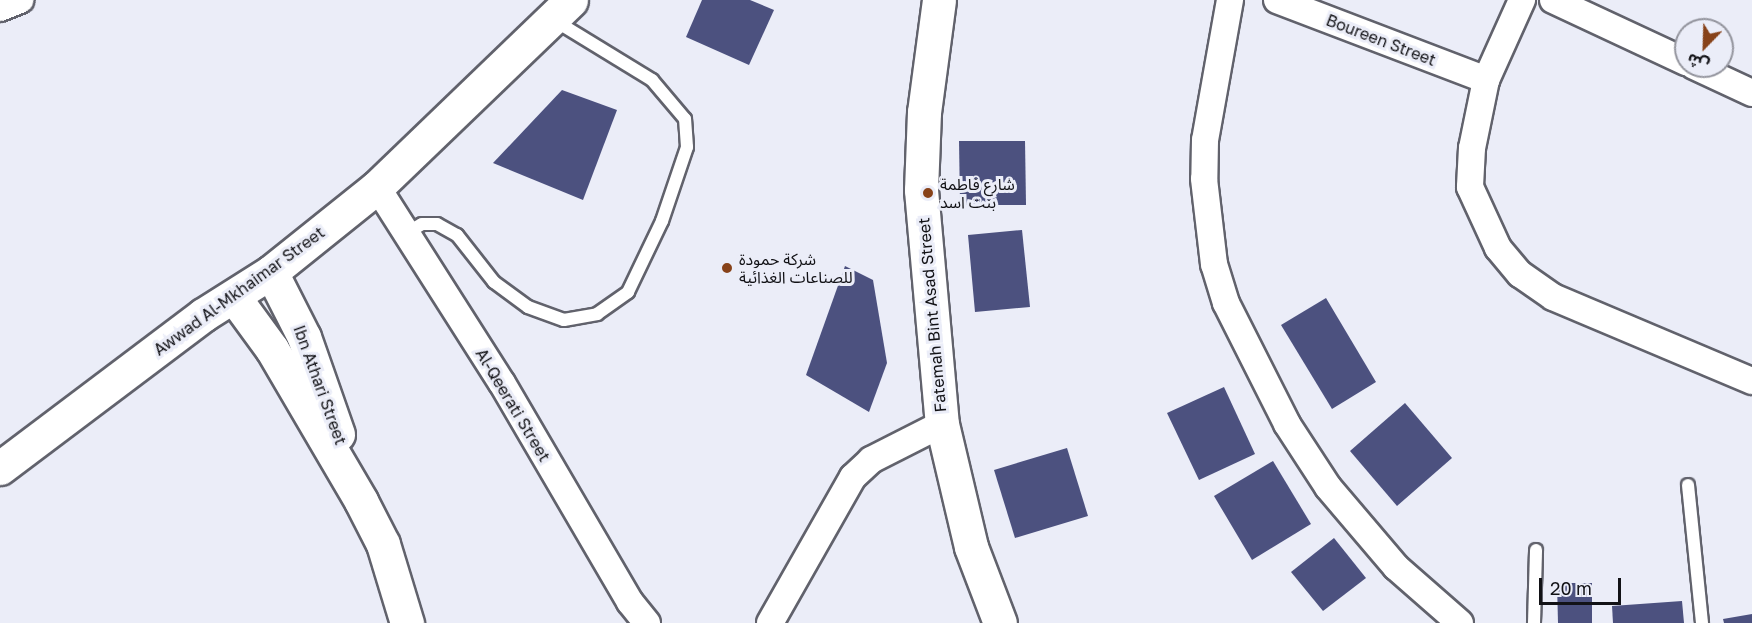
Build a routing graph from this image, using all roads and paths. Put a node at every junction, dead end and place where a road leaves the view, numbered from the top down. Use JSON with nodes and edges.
{"nodes":[{"id":1,"x":20,"y":0,"type":"edge"},
{"id":2,"x":939,"y":0,"type":"edge"},
{"id":3,"x":1230,"y":0,"type":"edge"},
{"id":4,"x":1277,"y":0,"type":"edge"},
{"id":5,"x":1522,"y":0,"type":"edge"},
{"id":6,"x":1553,"y":0,"type":"edge"},
{"id":7,"x":0,"y":8,"type":"edge"},
{"id":8,"x":561,"y":9,"type":"edge"},
{"id":9,"x":1674,"y":56,"type":"edge"},
{"id":10,"x":1720,"y":78,"type":"edge"},
{"id":11,"x":1486,"y":80,"type":"junction"},
{"id":12,"x":1752,"y":93,"type":"edge"},
{"id":13,"x":377,"y":187,"type":"junction"},
{"id":14,"x":406,"y":233,"type":"junction"},
{"id":15,"x":271,"y":272,"type":"junction"},
{"id":16,"x":234,"y":297,"type":"junction"},
{"id":17,"x":1752,"y":381,"type":"edge"},
{"id":18,"x":942,"y":424,"type":"junction"},
{"id":19,"x":0,"y":468,"type":"edge"},
{"id":20,"x":1688,"y":485,"type":"dead end"},
{"id":21,"x":361,"y":501,"type":"junction"},
{"id":22,"x":1536,"y":550,"type":"dead end"},
{"id":23,"x":407,"y":623,"type":"edge"},
{"id":24,"x":647,"y":623,"type":"edge"},
{"id":25,"x":770,"y":623,"type":"edge"},
{"id":26,"x":1000,"y":623,"type":"edge"},
{"id":27,"x":1460,"y":623,"type":"edge"},
{"id":28,"x":1534,"y":623,"type":"edge"},
{"id":29,"x":1702,"y":623,"type":"edge"}],
"edges":[{"from":1,"to":7,"type":"street"},
{"from":2,"to":18,"type":"street","name":"Fatemah Bint Asad Street"},
{"from":3,"to":27,"type":"street"},
{"from":4,"to":11,"type":"street","name":"Boureen Street"},
{"from":5,"to":11,"type":"street"},
{"from":6,"to":9,"type":"street"},
{"from":8,"to":13,"type":"street","name":"Awwad Al-Mkhaimar Street"},
{"from":8,"to":14,"type":"lane"},
{"from":10,"to":12,"type":"street"},
{"from":11,"to":17,"type":"street"},
{"from":13,"to":14,"type":"street","name":"Al-Qeerati Street"},
{"from":13,"to":15,"type":"street","name":"Awwad Al-Mkhaimar Street"},
{"from":14,"to":24,"type":"street","name":"Al-Qeerati Street"},
{"from":15,"to":16,"type":"street","name":"Awwad Al-Mkhaimar Street"},
{"from":15,"to":21,"type":"street","name":"Ibn Athari Street"},
{"from":16,"to":19,"type":"street","name":"Awwad Al-Mkhaimar Street"},
{"from":16,"to":21,"type":"street","name":"Ibn Athari Street"},
{"from":18,"to":25,"type":"street"},
{"from":18,"to":26,"type":"street","name":"Fatemah Bint Asad Street"},
{"from":20,"to":29,"type":"lane"},
{"from":21,"to":23,"type":"street","name":"Ibn Athari Street"},
{"from":22,"to":28,"type":"lane"}]}
